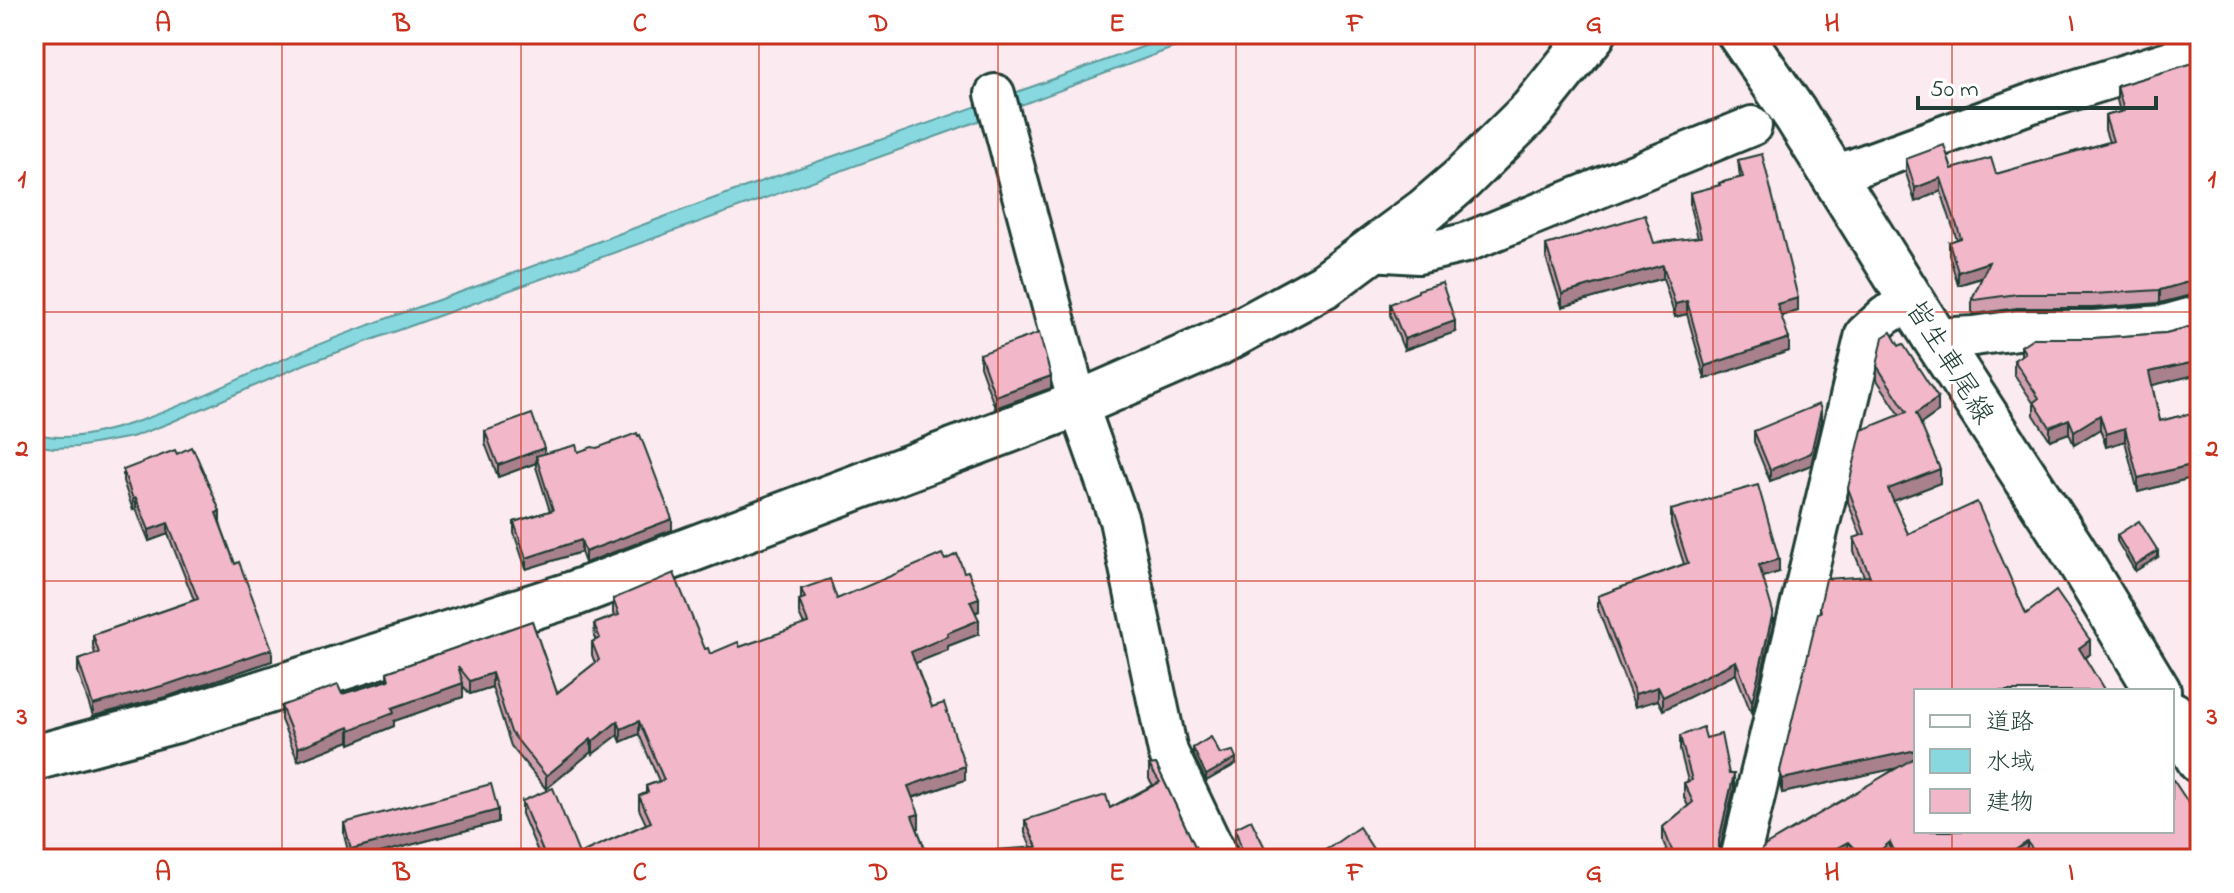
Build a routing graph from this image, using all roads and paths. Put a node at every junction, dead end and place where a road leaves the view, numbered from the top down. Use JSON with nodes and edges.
{"nodes":[{"id":1,"x":1593,"y":34,"type":"edge"},
{"id":2,"x":1740,"y":34,"type":"edge"},
{"id":3,"x":2200,"y":51,"type":"edge"},
{"id":4,"x":1000,"y":110,"type":"dead end"},
{"id":5,"x":1752,"y":126,"type":"dead end"},
{"id":6,"x":1833,"y":176,"type":"junction"},
{"id":7,"x":1371,"y":251,"type":"junction"},
{"id":8,"x":1912,"y":299,"type":"junction"},
{"id":9,"x":2200,"y":315,"type":"edge"},
{"id":10,"x":1935,"y":338,"type":"junction"},
{"id":11,"x":1078,"y":404,"type":"junction"},
{"id":12,"x":2157,"y":689,"type":"edge"},
{"id":13,"x":2174,"y":717,"type":"edge"},
{"id":14,"x":34,"y":758,"type":"edge"},
{"id":15,"x":2200,"y":761,"type":"edge"},
{"id":16,"x":1219,"y":859,"type":"edge"},
{"id":17,"x":1740,"y":859,"type":"edge"}],
"edges":[{"from":1,"to":7,"type":"street"},
{"from":2,"to":6,"type":"street","name":"皆生車尾線"},
{"from":3,"to":6,"type":"street"},
{"from":4,"to":11,"type":"street"},
{"from":5,"to":7,"type":"street"},
{"from":6,"to":8,"type":"street","name":"皆生車尾線"},
{"from":7,"to":11,"type":"street"},
{"from":8,"to":10,"type":"street","name":"皆生車尾線"},
{"from":8,"to":17,"type":"street"},
{"from":9,"to":10,"type":"street"},
{"from":10,"to":12,"type":"street","name":"皆生車尾線"},
{"from":11,"to":14,"type":"street"},
{"from":11,"to":16,"type":"street"},
{"from":13,"to":15,"type":"street"}]}
